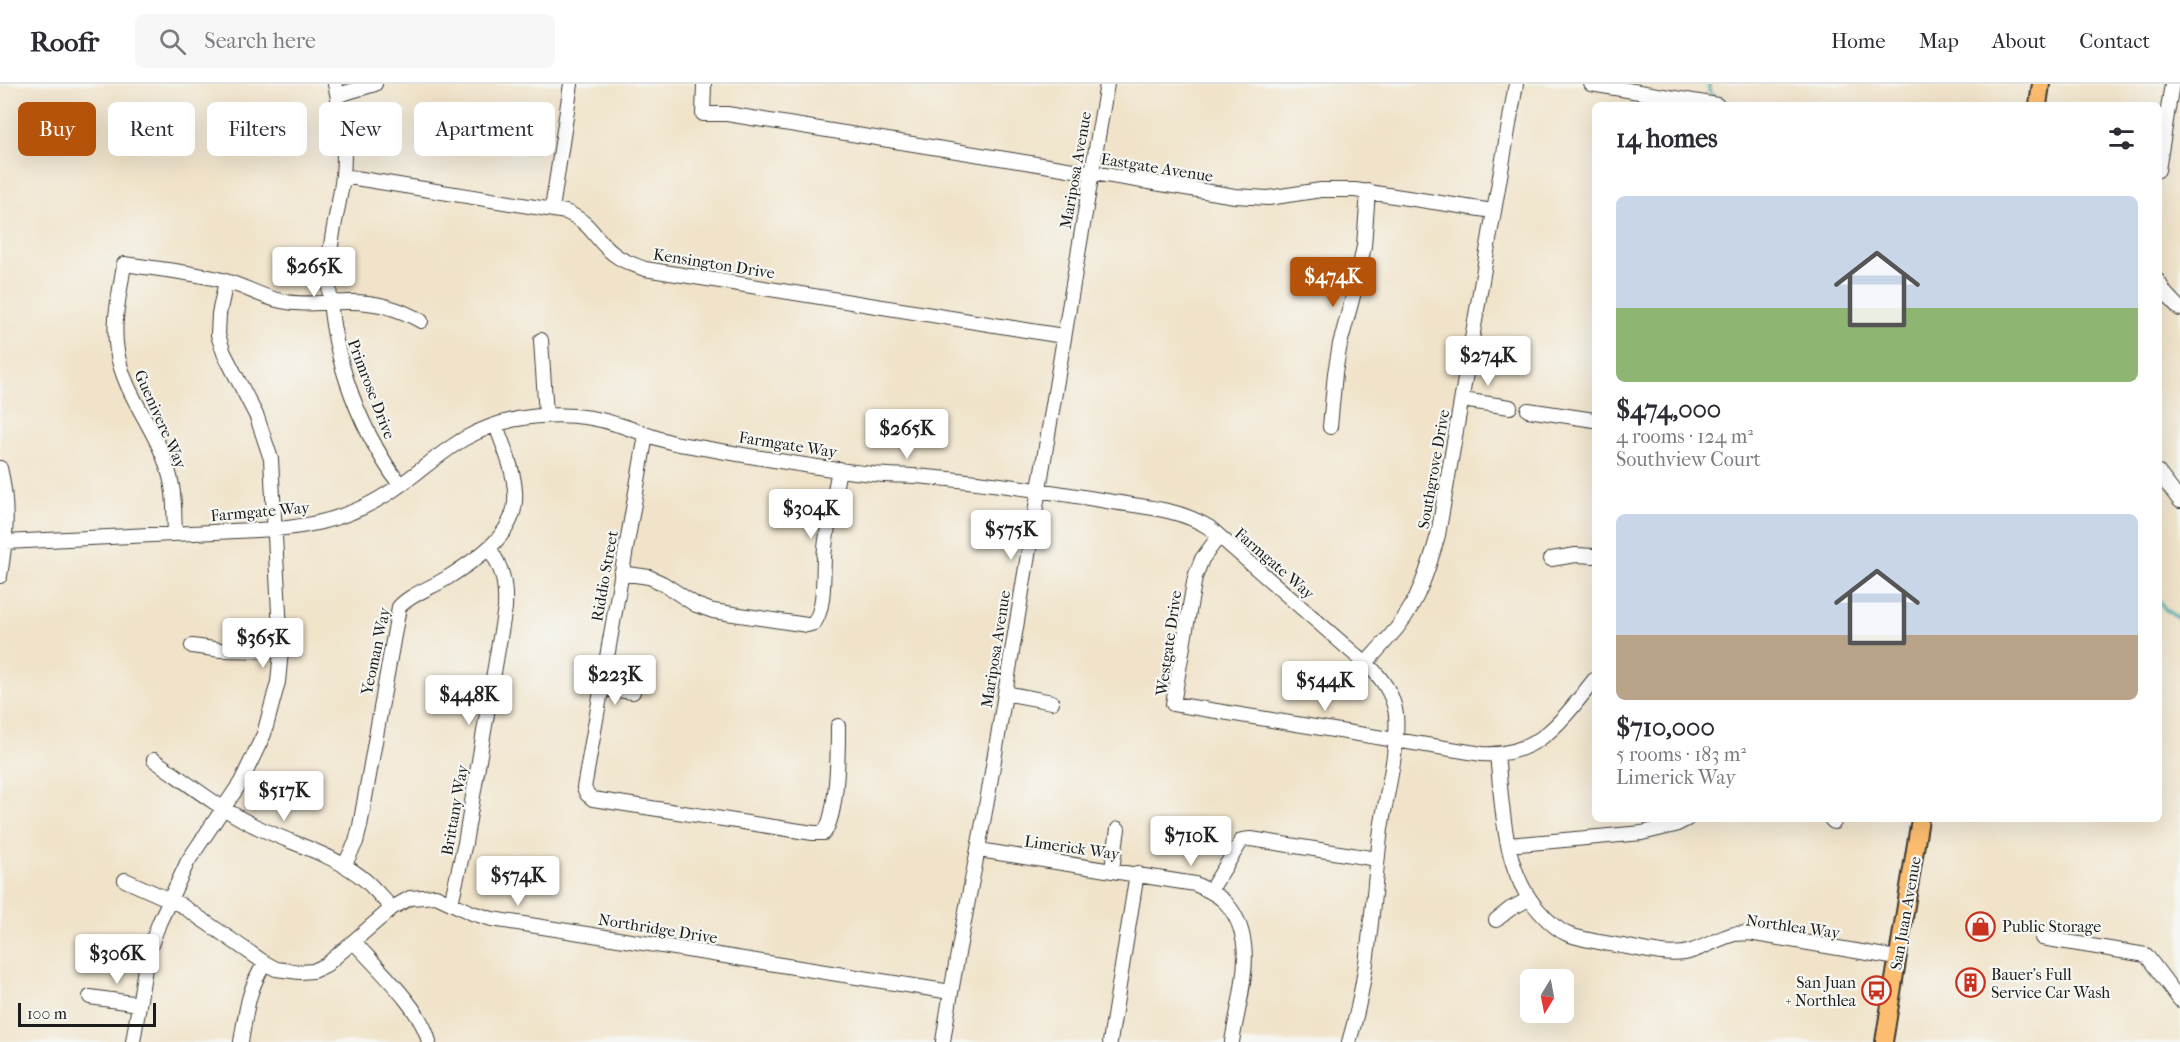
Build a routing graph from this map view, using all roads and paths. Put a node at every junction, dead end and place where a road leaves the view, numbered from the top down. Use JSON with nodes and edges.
{"nodes":[{"id":1,"x":375,"y":84,"type":"edge"},
{"id":2,"x":571,"y":84,"type":"edge"},
{"id":3,"x":704,"y":84,"type":"edge"},
{"id":4,"x":1107,"y":84,"type":"edge"},
{"id":5,"x":1516,"y":84,"type":"edge"},
{"id":6,"x":1591,"y":84,"type":"edge"},
{"id":7,"x":2041,"y":84,"type":"edge"},
{"id":8,"x":2172,"y":84,"type":"edge"},
{"id":9,"x":337,"y":90,"type":"edge"},
{"id":10,"x":1699,"y":102,"type":"edge"},
{"id":11,"x":2038,"y":102,"type":"edge"},
{"id":12,"x":2162,"y":145,"type":"edge"},
{"id":13,"x":1091,"y":173,"type":"junction"},
{"id":14,"x":343,"y":176,"type":"junction"},
{"id":15,"x":1368,"y":191,"type":"junction"},
{"id":16,"x":552,"y":209,"type":"junction"},
{"id":17,"x":1493,"y":211,"type":"junction"},
{"id":18,"x":226,"y":281,"type":"junction"},
{"id":19,"x":2162,"y":288,"type":"edge"},
{"id":20,"x":330,"y":303,"type":"junction"},
{"id":21,"x":2180,"y":309,"type":"edge"},
{"id":22,"x":421,"y":321,"type":"dead end"},
{"id":23,"x":1063,"y":336,"type":"junction"},
{"id":24,"x":541,"y":340,"type":"dead end"},
{"id":25,"x":1462,"y":400,"type":"junction"},
{"id":26,"x":1510,"y":406,"type":"dead end"},
{"id":27,"x":1528,"y":410,"type":"dead end"},
{"id":28,"x":546,"y":415,"type":"junction"},
{"id":29,"x":1592,"y":420,"type":"edge"},
{"id":30,"x":496,"y":425,"type":"junction"},
{"id":31,"x":1330,"y":427,"type":"dead end"},
{"id":32,"x":646,"y":435,"type":"junction"},
{"id":33,"x":0,"y":468,"type":"edge"},
{"id":34,"x":838,"y":469,"type":"junction"},
{"id":35,"x":2162,"y":477,"type":"edge"},
{"id":36,"x":400,"y":485,"type":"junction"},
{"id":37,"x":1039,"y":490,"type":"junction"},
{"id":38,"x":2180,"y":501,"type":"edge"},
{"id":39,"x":276,"y":529,"type":"junction"},
{"id":40,"x":175,"y":534,"type":"junction"},
{"id":41,"x":1219,"y":536,"type":"junction"},
{"id":42,"x":6,"y":542,"type":"junction"},
{"id":43,"x":489,"y":548,"type":"junction"},
{"id":44,"x":1592,"y":556,"type":"edge"},
{"id":45,"x":1551,"y":560,"type":"dead end"},
{"id":46,"x":621,"y":573,"type":"junction"},
{"id":47,"x":0,"y":576,"type":"edge"},
{"id":48,"x":192,"y":646,"type":"dead end"},
{"id":49,"x":281,"y":651,"type":"junction"},
{"id":50,"x":1366,"y":663,"type":"junction"},
{"id":51,"x":1592,"y":682,"type":"edge"},
{"id":52,"x":601,"y":688,"type":"junction"},
{"id":53,"x":633,"y":692,"type":"dead end"},
{"id":54,"x":1005,"y":693,"type":"junction"},
{"id":55,"x":1052,"y":702,"type":"dead end"},
{"id":56,"x":838,"y":726,"type":"dead end"},
{"id":57,"x":1395,"y":740,"type":"junction"},
{"id":58,"x":1497,"y":755,"type":"junction"},
{"id":59,"x":154,"y":760,"type":"dead end"},
{"id":60,"x":222,"y":808,"type":"junction"},
{"id":61,"x":1681,"y":822,"type":"edge"},
{"id":62,"x":1920,"y":822,"type":"edge"},
{"id":63,"x":1118,"y":829,"type":"dead end"},
{"id":64,"x":1508,"y":845,"type":"junction"},
{"id":65,"x":979,"y":850,"type":"junction"},
{"id":66,"x":1377,"y":859,"type":"junction"},
{"id":67,"x":344,"y":866,"type":"junction"},
{"id":68,"x":1112,"y":869,"type":"junction"},
{"id":69,"x":1137,"y":873,"type":"junction"},
{"id":70,"x":125,"y":880,"type":"dead end"},
{"id":71,"x":1210,"y":891,"type":"junction"},
{"id":72,"x":169,"y":900,"type":"junction"},
{"id":73,"x":1529,"y":900,"type":"junction"},
{"id":74,"x":450,"y":903,"type":"junction"},
{"id":75,"x":392,"y":908,"type":"junction"},
{"id":76,"x":1496,"y":920,"type":"dead end"},
{"id":77,"x":2042,"y":938,"type":"dead end"},
{"id":78,"x":354,"y":942,"type":"junction"},
{"id":79,"x":1897,"y":958,"type":"junction"},
{"id":80,"x":265,"y":963,"type":"junction"},
{"id":81,"x":951,"y":992,"type":"junction"},
{"id":82,"x":90,"y":997,"type":"dead end"},
{"id":83,"x":2180,"y":1000,"type":"edge"},
{"id":84,"x":139,"y":1004,"type":"junction"},
{"id":85,"x":133,"y":1042,"type":"edge"},
{"id":86,"x":241,"y":1042,"type":"edge"},
{"id":87,"x":429,"y":1042,"type":"edge"},
{"id":88,"x":943,"y":1042,"type":"edge"},
{"id":89,"x":1110,"y":1042,"type":"edge"},
{"id":90,"x":1232,"y":1042,"type":"edge"},
{"id":91,"x":1349,"y":1042,"type":"edge"},
{"id":92,"x":1884,"y":1042,"type":"edge"}],
"edges":[{"from":1,"to":9,"type":"street"},
{"from":2,"to":16,"type":"street"},
{"from":3,"to":13,"type":"street","name":"Eastgate Avenue"},
{"from":4,"to":13,"type":"street","name":"Mariposa Avenue"},
{"from":5,"to":17,"type":"street","name":"Southgrove Drive"},
{"from":6,"to":10,"type":"street"},
{"from":7,"to":11,"type":"main road"},
{"from":8,"to":12,"type":"street"},
{"from":9,"to":14,"type":"street","name":"Primrose Drive"},
{"from":13,"to":15,"type":"street","name":"Eastgate Avenue"},
{"from":13,"to":23,"type":"street","name":"Mariposa Avenue"},
{"from":14,"to":16,"type":"street","name":"Kensington Drive"},
{"from":14,"to":20,"type":"street","name":"Primrose Drive"},
{"from":15,"to":17,"type":"street","name":"Eastgate Avenue"},
{"from":15,"to":31,"type":"street"},
{"from":16,"to":23,"type":"street","name":"Kensington Drive"},
{"from":17,"to":25,"type":"street","name":"Southgrove Drive"},
{"from":18,"to":20,"type":"street","name":"Guenivere Way"},
{"from":18,"to":39,"type":"street"},
{"from":18,"to":40,"type":"street","name":"Guenivere Way"},
{"from":19,"to":21,"type":"street"},
{"from":20,"to":22,"type":"street","name":"Guenivere Way"},
{"from":20,"to":36,"type":"street","name":"Primrose Drive"},
{"from":23,"to":37,"type":"street","name":"Mariposa Avenue"},
{"from":24,"to":28,"type":"street"},
{"from":25,"to":26,"type":"street"},
{"from":25,"to":50,"type":"street","name":"Southgrove Drive"},
{"from":27,"to":29,"type":"street"},
{"from":28,"to":30,"type":"street","name":"Farmgate Way"},
{"from":28,"to":32,"type":"street","name":"Farmgate Way"},
{"from":30,"to":36,"type":"street","name":"Farmgate Way"},
{"from":30,"to":43,"type":"street","name":"Yeoman Way"},
{"from":32,"to":34,"type":"street","name":"Farmgate Way"},
{"from":32,"to":46,"type":"street","name":"Riddio Street"},
{"from":33,"to":42,"type":"street"},
{"from":34,"to":37,"type":"street","name":"Farmgate Way"},
{"from":34,"to":46,"type":"street"},
{"from":35,"to":38,"type":"street"},
{"from":36,"to":39,"type":"street","name":"Farmgate Way"},
{"from":37,"to":41,"type":"street","name":"Farmgate Way"},
{"from":37,"to":54,"type":"street","name":"Mariposa Avenue"},
{"from":39,"to":40,"type":"street","name":"Farmgate Way"},
{"from":39,"to":49,"type":"street"},
{"from":40,"to":42,"type":"street","name":"Farmgate Way"},
{"from":41,"to":50,"type":"street","name":"Farmgate Way"},
{"from":41,"to":57,"type":"street","name":"Westgate Drive"},
{"from":42,"to":47,"type":"street"},
{"from":43,"to":67,"type":"street","name":"Yeoman Way"},
{"from":43,"to":74,"type":"street","name":"Brittany Way"},
{"from":44,"to":45,"type":"street"},
{"from":46,"to":52,"type":"street","name":"Riddio Street"},
{"from":48,"to":49,"type":"street"},
{"from":49,"to":60,"type":"street"},
{"from":50,"to":57,"type":"street","name":"Farmgate Way"},
{"from":51,"to":58,"type":"street","name":"Westgate Drive"},
{"from":52,"to":53,"type":"street"},
{"from":52,"to":56,"type":"street","name":"Riddio Street"},
{"from":54,"to":55,"type":"street"},
{"from":54,"to":65,"type":"street","name":"Mariposa Avenue"},
{"from":57,"to":58,"type":"street","name":"Westgate Drive"},
{"from":57,"to":66,"type":"street","name":"Farmgate Way"},
{"from":58,"to":64,"type":"street","name":"Northlea Way"},
{"from":59,"to":60,"type":"street"},
{"from":60,"to":67,"type":"street"},
{"from":60,"to":72,"type":"street"},
{"from":61,"to":64,"type":"street"},
{"from":62,"to":79,"type":"main road","name":"San Juan Avenue"},
{"from":63,"to":68,"type":"street"},
{"from":64,"to":73,"type":"street","name":"Northlea Way"},
{"from":65,"to":68,"type":"street","name":"Limerick Way"},
{"from":65,"to":81,"type":"street","name":"Mariposa Avenue"},
{"from":66,"to":71,"type":"street"},
{"from":66,"to":91,"type":"street","name":"Farmgate Way"},
{"from":67,"to":75,"type":"street"},
{"from":68,"to":69,"type":"street","name":"Limerick Way"},
{"from":69,"to":71,"type":"street","name":"Limerick Way"},
{"from":69,"to":89,"type":"street"},
{"from":70,"to":72,"type":"street","name":"Northridge Drive"},
{"from":71,"to":90,"type":"street","name":"Limerick Way"},
{"from":72,"to":80,"type":"street","name":"Northridge Drive"},
{"from":72,"to":84,"type":"street"},
{"from":73,"to":76,"type":"street"},
{"from":73,"to":79,"type":"street","name":"Northlea Way"},
{"from":74,"to":75,"type":"street","name":"Northridge Drive"},
{"from":74,"to":81,"type":"street","name":"Northridge Drive"},
{"from":75,"to":78,"type":"street","name":"Northridge Drive"},
{"from":77,"to":83,"type":"street"},
{"from":78,"to":80,"type":"street","name":"Northridge Drive"},
{"from":78,"to":87,"type":"street"},
{"from":79,"to":92,"type":"main road","name":"San Juan Avenue"},
{"from":80,"to":86,"type":"street"},
{"from":81,"to":88,"type":"street","name":"Mariposa Avenue"},
{"from":82,"to":84,"type":"street"},
{"from":84,"to":85,"type":"street"}]}
